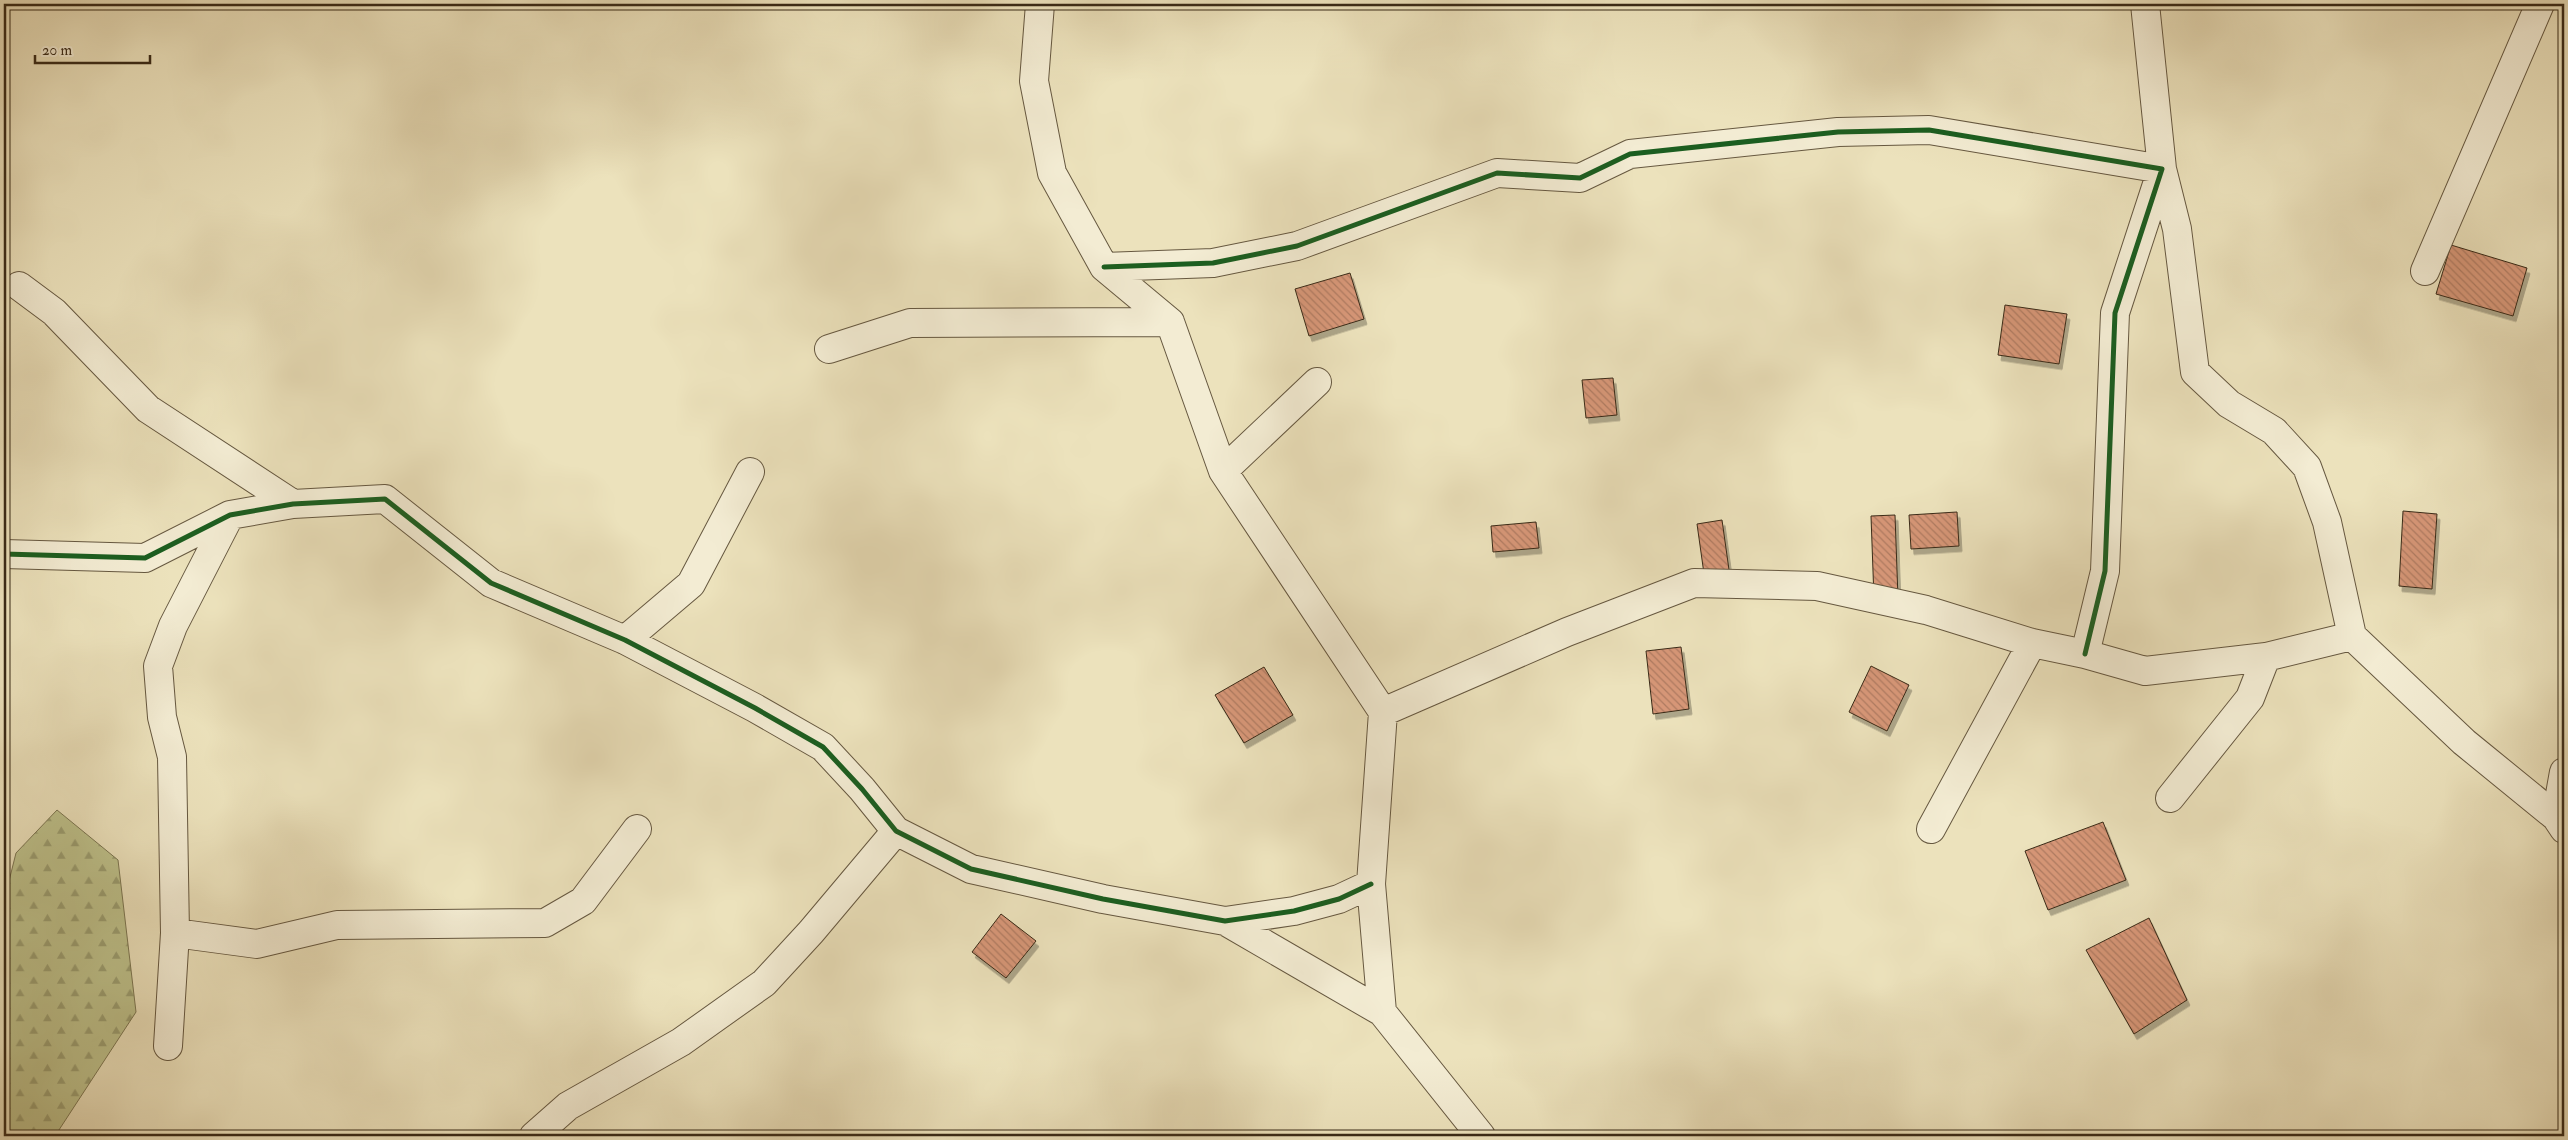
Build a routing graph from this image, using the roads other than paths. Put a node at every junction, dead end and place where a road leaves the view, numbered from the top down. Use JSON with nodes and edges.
{"nodes":[{"id":1,"x":1040,"y":4,"type":"edge"},
{"id":2,"x":2145,"y":4,"type":"edge"},
{"id":3,"x":2540,"y":4,"type":"edge"},
{"id":4,"x":2162,"y":169,"type":"junction"},
{"id":5,"x":1104,"y":267,"type":"junction"},
{"id":6,"x":2425,"y":271,"type":"dead end"},
{"id":7,"x":19,"y":286,"type":"dead end"},
{"id":8,"x":1170,"y":322,"type":"junction"},
{"id":9,"x":829,"y":349,"type":"dead end"},
{"id":10,"x":1317,"y":382,"type":"dead end"},
{"id":11,"x":1224,"y":470,"type":"junction"},
{"id":12,"x":750,"y":472,"type":"dead end"},
{"id":13,"x":293,"y":504,"type":"junction"},
{"id":14,"x":230,"y":515,"type":"junction"},
{"id":15,"x":4,"y":554,"type":"edge"},
{"id":16,"x":2352,"y":636,"type":"junction"},
{"id":17,"x":625,"y":640,"type":"junction"},
{"id":18,"x":2032,"y":643,"type":"junction"},
{"id":19,"x":2085,"y":654,"type":"junction"},
{"id":20,"x":2266,"y":657,"type":"junction"},
{"id":21,"x":1383,"y":712,"type":"junction"},
{"id":22,"x":2564,"y":772,"type":"edge"},
{"id":23,"x":2170,"y":798,"type":"dead end"},
{"id":24,"x":2560,"y":823,"type":"edge"},
{"id":25,"x":637,"y":829,"type":"dead end"},
{"id":26,"x":1931,"y":829,"type":"dead end"},
{"id":27,"x":896,"y":831,"type":"junction"},
{"id":28,"x":1371,"y":884,"type":"junction"},
{"id":29,"x":1225,"y":922,"type":"junction"},
{"id":30,"x":174,"y":933,"type":"junction"},
{"id":31,"x":1382,"y":1012,"type":"junction"},
{"id":32,"x":168,"y":1046,"type":"dead end"},
{"id":33,"x":534,"y":1136,"type":"edge"},
{"id":34,"x":1481,"y":1136,"type":"edge"}],
"edges":[{"from":1,"to":5,"type":"street"},
{"from":2,"to":4,"type":"street"},
{"from":3,"to":6,"type":"street"},
{"from":4,"to":5,"type":"street"},
{"from":4,"to":16,"type":"street"},
{"from":4,"to":19,"type":"street"},
{"from":5,"to":8,"type":"street"},
{"from":7,"to":13,"type":"street"},
{"from":8,"to":9,"type":"street"},
{"from":8,"to":11,"type":"street"},
{"from":10,"to":11,"type":"street"},
{"from":11,"to":21,"type":"street"},
{"from":12,"to":17,"type":"street"},
{"from":13,"to":14,"type":"street"},
{"from":13,"to":17,"type":"street"},
{"from":14,"to":15,"type":"street"},
{"from":14,"to":30,"type":"street"},
{"from":16,"to":20,"type":"street"},
{"from":16,"to":24,"type":"street"},
{"from":17,"to":27,"type":"street"},
{"from":18,"to":19,"type":"street"},
{"from":18,"to":21,"type":"street"},
{"from":18,"to":26,"type":"street"},
{"from":19,"to":20,"type":"street"},
{"from":20,"to":23,"type":"street"},
{"from":21,"to":28,"type":"street"},
{"from":22,"to":24,"type":"street"},
{"from":25,"to":30,"type":"street"},
{"from":27,"to":29,"type":"street"},
{"from":27,"to":33,"type":"street"},
{"from":28,"to":29,"type":"street"},
{"from":28,"to":31,"type":"street"},
{"from":29,"to":31,"type":"street"},
{"from":30,"to":32,"type":"street"},
{"from":31,"to":34,"type":"street"}]}
